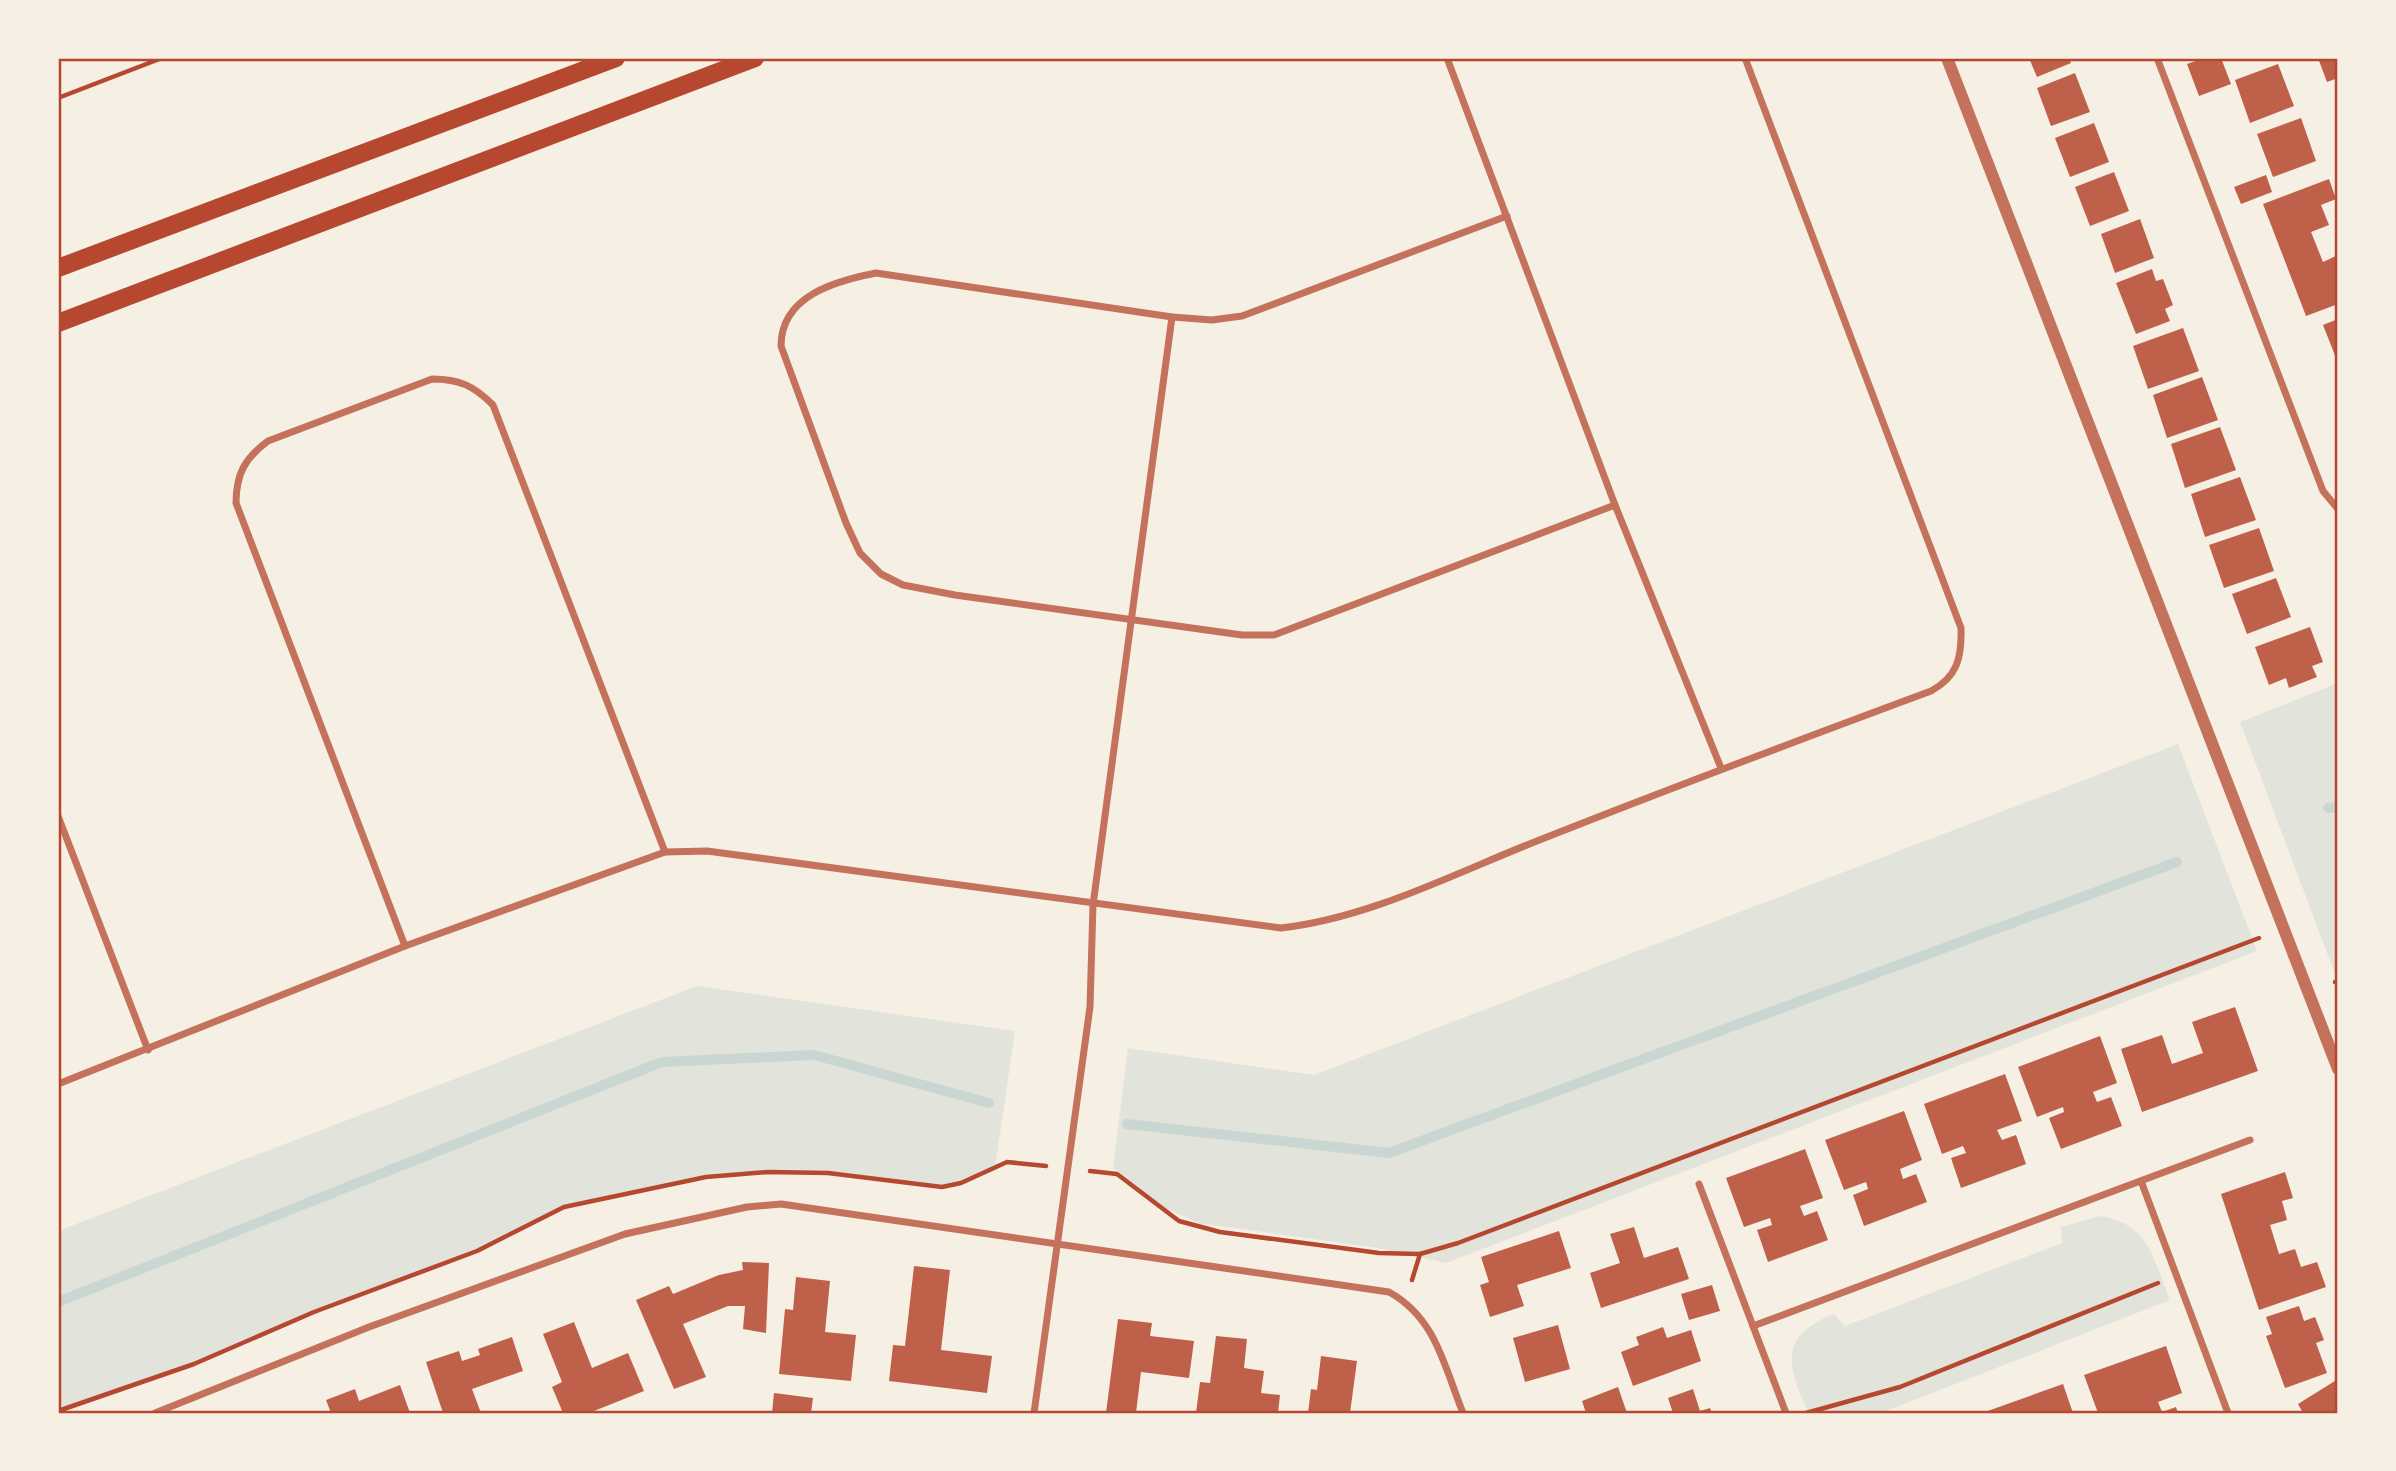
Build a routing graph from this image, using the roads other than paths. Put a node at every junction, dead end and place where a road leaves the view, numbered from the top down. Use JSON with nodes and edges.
{"nodes":[{"id":1,"x":616,"y":58,"type":"edge"},
{"id":2,"x":755,"y":58,"type":"edge"},
{"id":3,"x":1447,"y":58,"type":"edge"},
{"id":4,"x":1745,"y":58,"type":"edge"},
{"id":5,"x":1947,"y":58,"type":"edge"},
{"id":6,"x":2157,"y":58,"type":"edge"},
{"id":7,"x":1507,"y":216,"type":"junction"},
{"id":8,"x":58,"y":268,"type":"edge"},
{"id":9,"x":1172,"y":317,"type":"junction"},
{"id":10,"x":58,"y":323,"type":"edge"},
{"id":11,"x":1615,"y":505,"type":"junction"},
{"id":12,"x":2338,"y":509,"type":"edge"},
{"id":13,"x":1129,"y":620,"type":"junction"},
{"id":14,"x":1721,"y":768,"type":"junction"},
{"id":15,"x":58,"y":816,"type":"edge"},
{"id":16,"x":665,"y":852,"type":"junction"},
{"id":17,"x":1093,"y":905,"type":"junction"},
{"id":18,"x":405,"y":946,"type":"junction"},
{"id":19,"x":148,"y":1050,"type":"junction"},
{"id":20,"x":2338,"y":1069,"type":"edge"},
{"id":21,"x":58,"y":1084,"type":"edge"},
{"id":22,"x":2250,"y":1140,"type":"dead end"},
{"id":23,"x":2141,"y":1181,"type":"junction"},
{"id":24,"x":1699,"y":1184,"type":"dead end"},
{"id":25,"x":1059,"y":1242,"type":"junction"},
{"id":26,"x":1753,"y":1326,"type":"junction"},
{"id":27,"x":155,"y":1413,"type":"edge"},
{"id":28,"x":1034,"y":1413,"type":"edge"},
{"id":29,"x":1463,"y":1413,"type":"edge"},
{"id":30,"x":1786,"y":1413,"type":"edge"},
{"id":31,"x":2228,"y":1413,"type":"edge"}],
"edges":[{"from":1,"to":8,"type":"main road"},
{"from":2,"to":10,"type":"main road"},
{"from":3,"to":7,"type":"street"},
{"from":4,"to":14,"type":"street"},
{"from":5,"to":20,"type":"street"},
{"from":6,"to":12,"type":"street"},
{"from":7,"to":9,"type":"street"},
{"from":7,"to":11,"type":"street"},
{"from":9,"to":13,"type":"street"},
{"from":9,"to":13,"type":"street"},
{"from":11,"to":13,"type":"street"},
{"from":11,"to":14,"type":"street"},
{"from":13,"to":17,"type":"street"},
{"from":14,"to":17,"type":"street"},
{"from":15,"to":19,"type":"street"},
{"from":16,"to":17,"type":"street"},
{"from":16,"to":18,"type":"street"},
{"from":16,"to":18,"type":"street"},
{"from":17,"to":25,"type":"street"},
{"from":18,"to":19,"type":"street"},
{"from":19,"to":21,"type":"street"},
{"from":22,"to":23,"type":"street"},
{"from":23,"to":26,"type":"street"},
{"from":23,"to":31,"type":"street"},
{"from":24,"to":26,"type":"street"},
{"from":25,"to":27,"type":"street"},
{"from":25,"to":28,"type":"street"},
{"from":25,"to":29,"type":"street"},
{"from":26,"to":30,"type":"street"}]}
